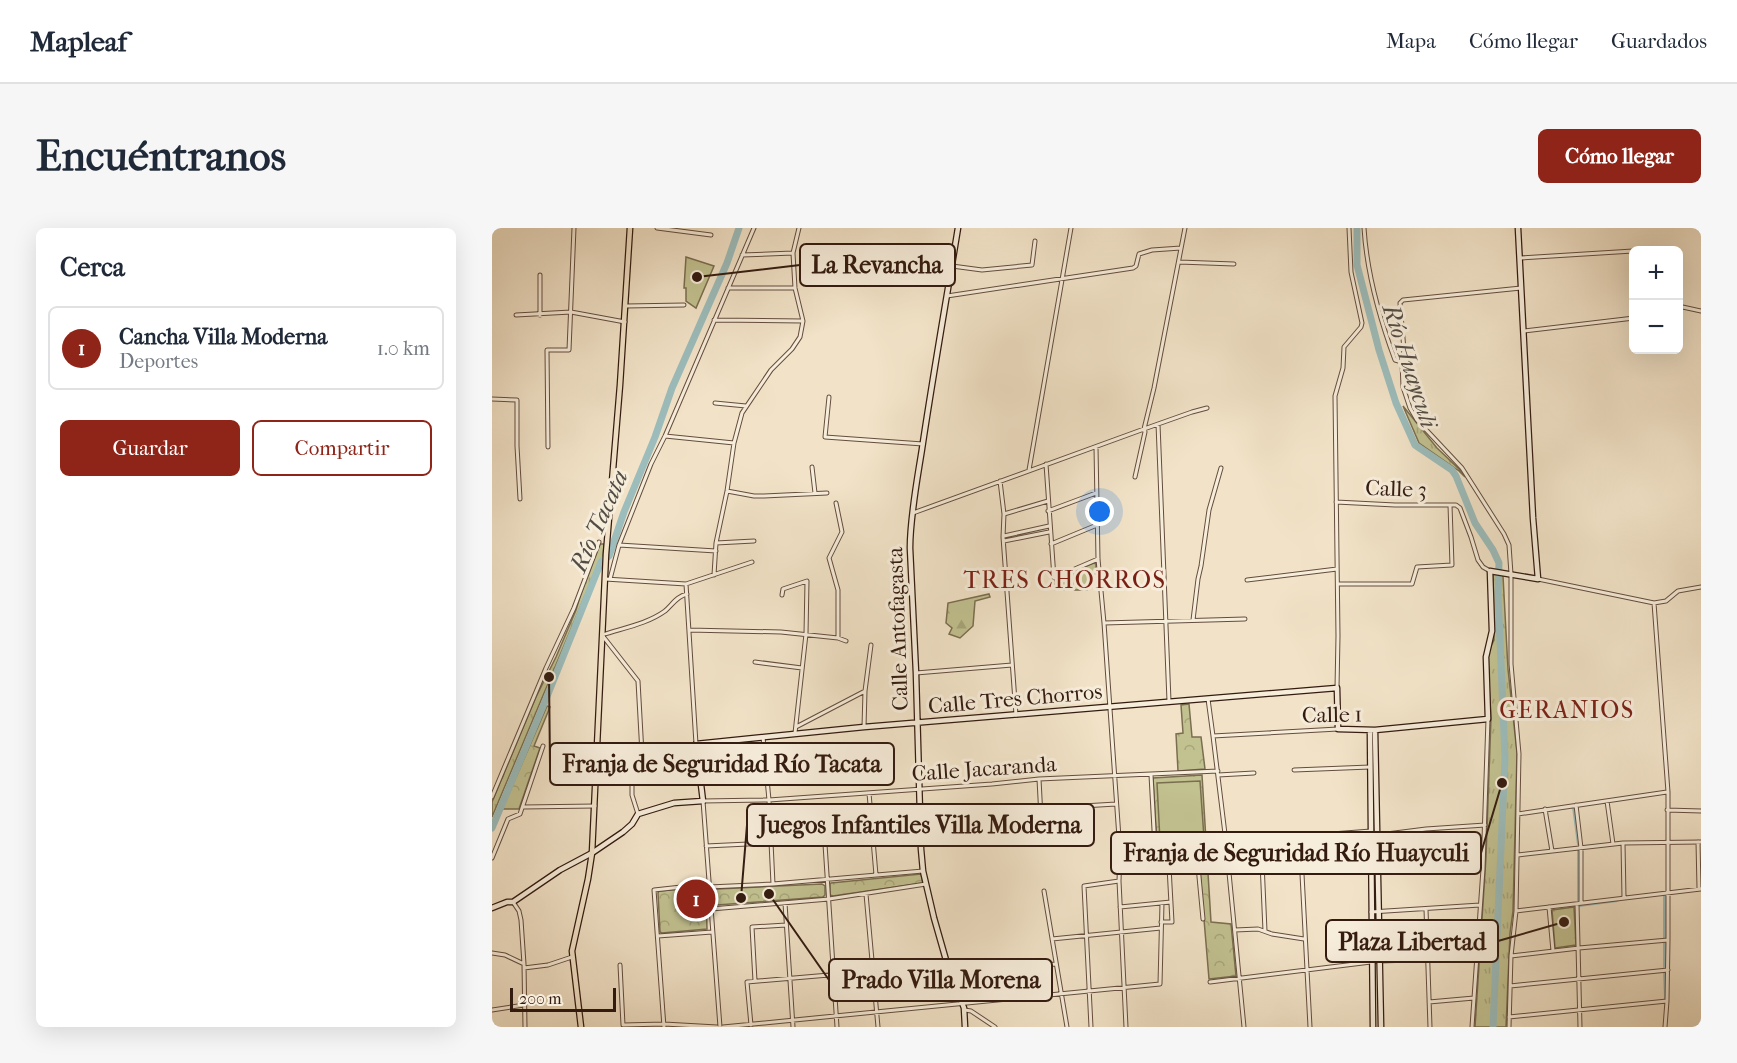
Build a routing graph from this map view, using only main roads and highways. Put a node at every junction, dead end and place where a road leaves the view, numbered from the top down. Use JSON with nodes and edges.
{"nodes":[{"id":1,"x":630,"y":228,"type":"edge"},
{"id":2,"x":958,"y":228,"type":"edge"},
{"id":3,"x":1518,"y":228,"type":"edge"},
{"id":4,"x":917,"y":723,"type":"junction"},
{"id":5,"x":1338,"y":729,"type":"joint"},
{"id":6,"x":1372,"y":730,"type":"junction"},
{"id":7,"x":703,"y":801,"type":"joint"},
{"id":8,"x":1374,"y":833,"type":"junction"},
{"id":9,"x":592,"y":853,"type":"junction"},
{"id":10,"x":492,"y":908,"type":"edge"},
{"id":11,"x":581,"y":1027,"type":"edge"},
{"id":12,"x":965,"y":1027,"type":"edge"},
{"id":13,"x":1373,"y":1027,"type":"edge"},
{"id":14,"x":1381,"y":1027,"type":"edge"}],
"edges":[{"from":1,"to":9,"type":"main road"},
{"from":2,"to":4,"type":"main road","name":"Calle Antofagasta"},
{"from":3,"to":6,"type":"main road","name":"Calle 1"},
{"from":4,"to":5,"type":"main road","name":"Calle Tres Chorros"},
{"from":4,"to":7,"type":"main road","name":"Calle Tres Chorros"},
{"from":4,"to":12,"type":"main road","name":"Calle Antofagasta"},
{"from":5,"to":6,"type":"main road","name":"Calle 1"},
{"from":6,"to":8,"type":"main road"},
{"from":7,"to":9,"type":"main road","name":"Calle Jacaranda"},
{"from":8,"to":13,"type":"main road"},
{"from":8,"to":14,"type":"main road"},
{"from":9,"to":10,"type":"main road"},
{"from":9,"to":11,"type":"main road"}]}
